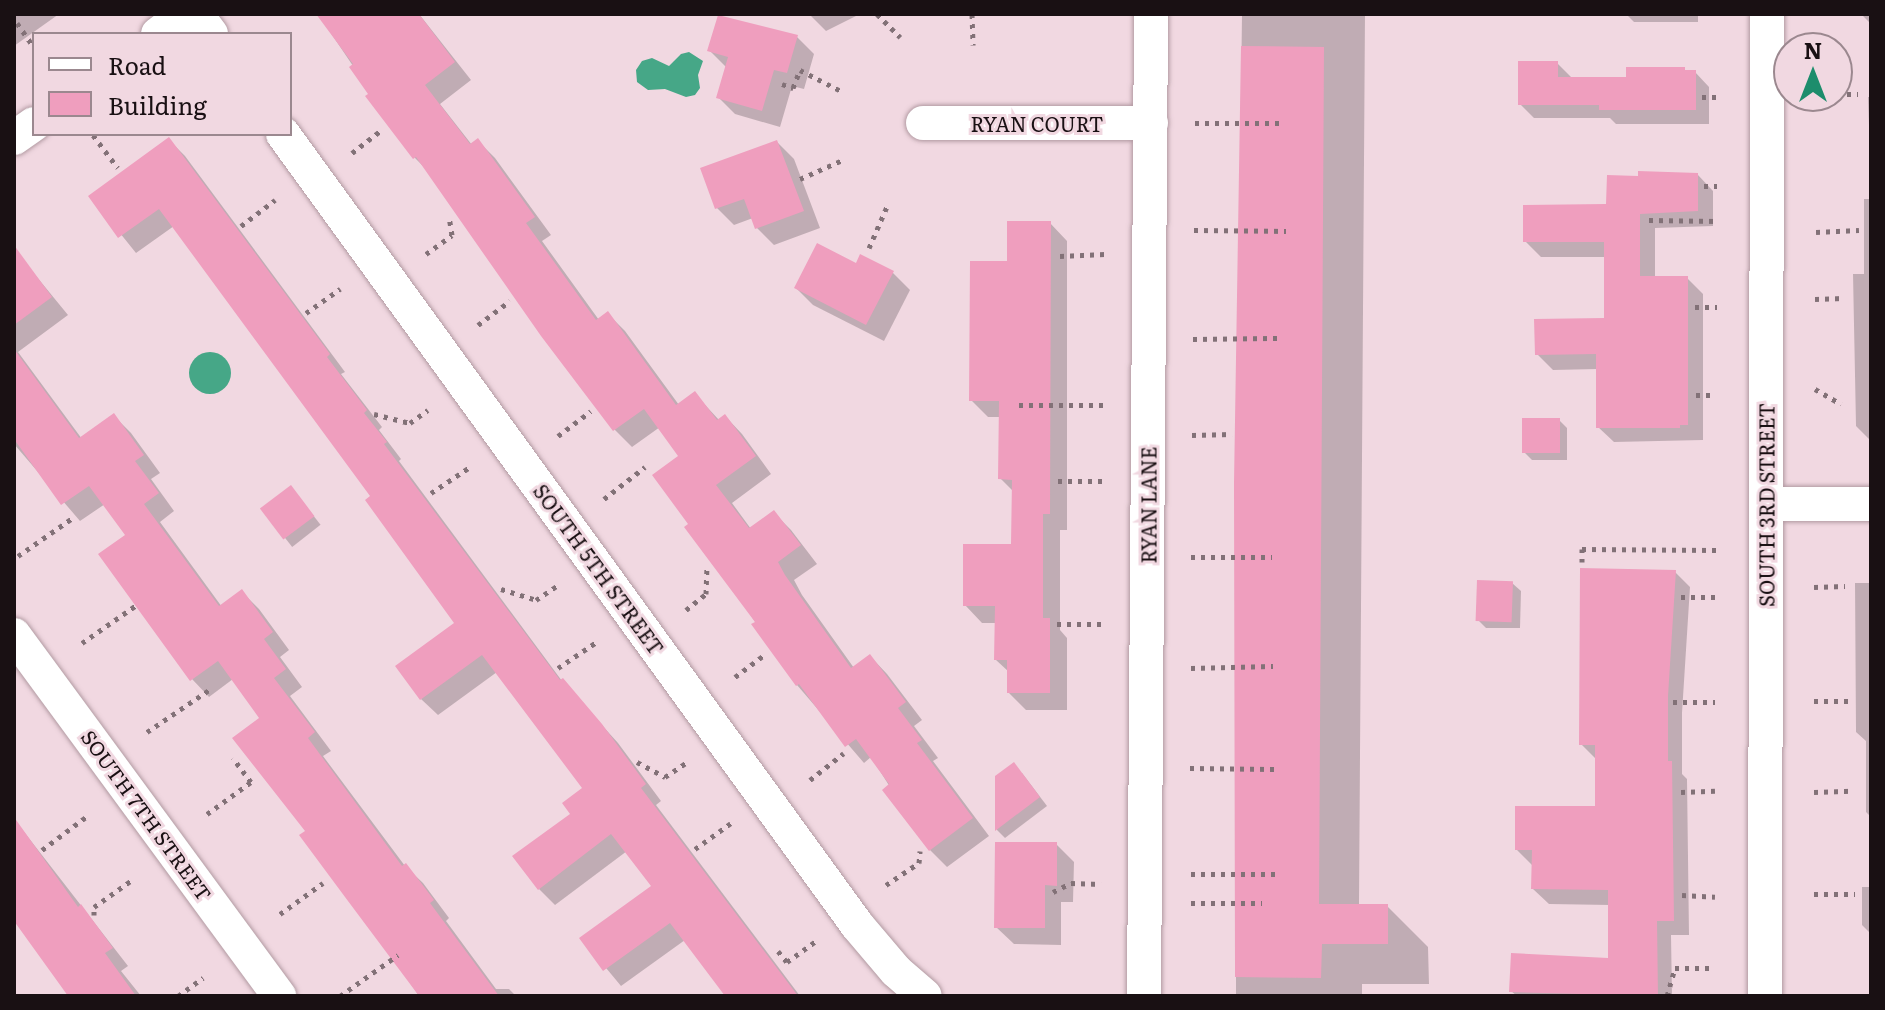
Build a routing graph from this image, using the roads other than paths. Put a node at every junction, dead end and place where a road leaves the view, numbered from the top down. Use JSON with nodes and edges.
{"nodes":[{"id":1,"x":185,"y":14,"type":"edge"},
{"id":2,"x":196,"y":14,"type":"edge"},
{"id":3,"x":1151,"y":14,"type":"edge"},
{"id":4,"x":1767,"y":14,"type":"edge"},
{"id":5,"x":161,"y":32,"type":"edge"},
{"id":6,"x":210,"y":32,"type":"edge"},
{"id":7,"x":923,"y":123,"type":"dead end"},
{"id":8,"x":1151,"y":123,"type":"junction"},
{"id":9,"x":32,"y":125,"type":"edge"},
{"id":10,"x":284,"y":136,"type":"edge"},
{"id":11,"x":14,"y":138,"type":"edge"},
{"id":12,"x":1766,"y":504,"type":"junction"},
{"id":13,"x":1871,"y":504,"type":"edge"},
{"id":14,"x":14,"y":635,"type":"edge"},
{"id":15,"x":279,"y":996,"type":"edge"},
{"id":16,"x":925,"y":996,"type":"edge"},
{"id":17,"x":1144,"y":996,"type":"edge"},
{"id":18,"x":1765,"y":996,"type":"edge"}],
"edges":[{"from":1,"to":5,"type":"street"},
{"from":2,"to":6,"type":"street"},
{"from":3,"to":8,"type":"street","name":"RYAN LANE"},
{"from":4,"to":12,"type":"street","name":"SOUTH 3RD STREET"},
{"from":7,"to":8,"type":"street","name":"RYAN COURT"},
{"from":8,"to":17,"type":"street","name":"RYAN LANE"},
{"from":9,"to":11,"type":"street"},
{"from":10,"to":16,"type":"street","name":"SOUTH 5TH STREET"},
{"from":12,"to":13,"type":"street"},
{"from":12,"to":18,"type":"street","name":"SOUTH 3RD STREET"},
{"from":14,"to":15,"type":"street","name":"SOUTH 7TH STREET"}]}
